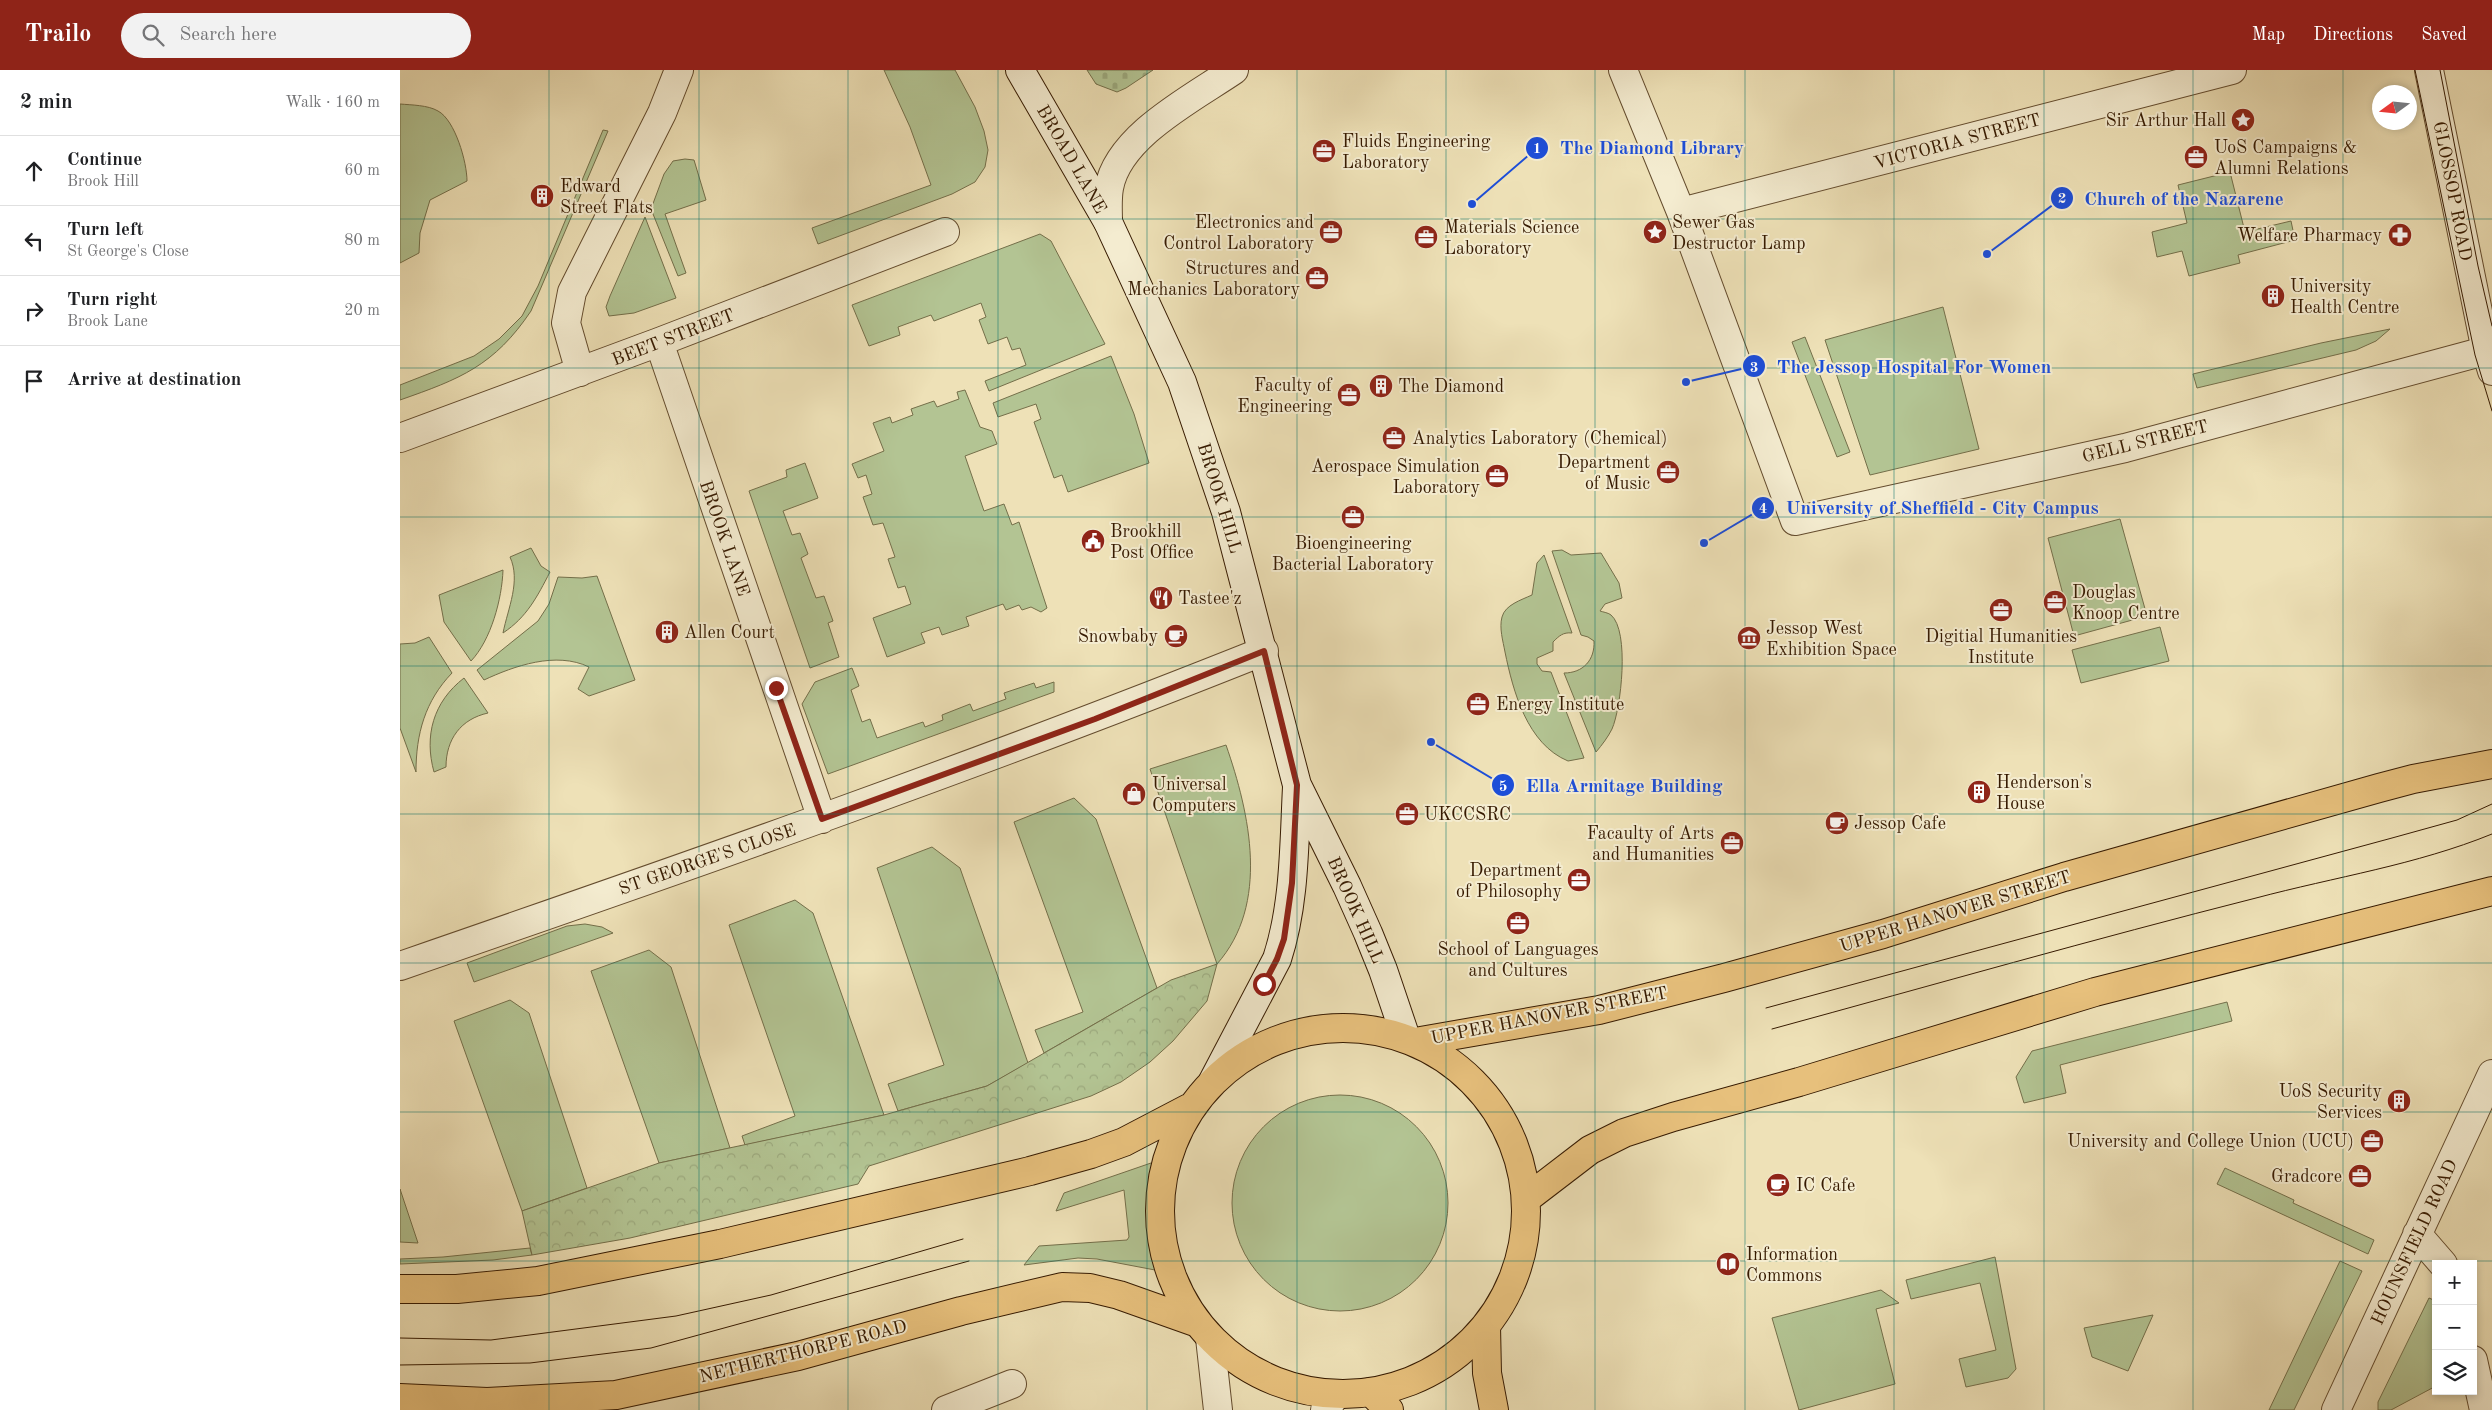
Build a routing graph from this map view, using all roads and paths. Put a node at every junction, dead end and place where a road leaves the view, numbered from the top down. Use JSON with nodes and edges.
{"nodes":[{"id":1,"x":679,"y":70,"type":"edge"},
{"id":2,"x":1020,"y":70,"type":"edge"},
{"id":3,"x":1234,"y":70,"type":"edge"},
{"id":4,"x":1623,"y":70,"type":"edge"},
{"id":5,"x":2232,"y":70,"type":"edge"},
{"id":6,"x":2428,"y":70,"type":"edge"},
{"id":7,"x":1682,"y":212,"type":"junction"},
{"id":8,"x":1108,"y":222,"type":"junction"},
{"id":9,"x":945,"y":232,"type":"dead end"},
{"id":10,"x":659,"y":342,"type":"junction"},
{"id":11,"x":2490,"y":357,"type":"edge"},
{"id":12,"x":580,"y":372,"type":"junction"},
{"id":13,"x":400,"y":438,"type":"edge"},
{"id":14,"x":1264,"y":651,"type":"junction"},
{"id":15,"x":2492,"y":764,"type":"edge"},
{"id":16,"x":1297,"y":785,"type":"junction"},
{"id":17,"x":822,"y":819,"type":"junction"},
{"id":18,"x":2492,"y":891,"type":"edge"},
{"id":19,"x":400,"y":966,"type":"edge"},
{"id":20,"x":1410,"y":1040,"type":"junction"},
{"id":21,"x":2492,"y":1074,"type":"edge"},
{"id":22,"x":1213,"y":1081,"type":"junction"},
{"id":23,"x":1189,"y":1108,"type":"junction"},
{"id":24,"x":1526,"y":1199,"type":"junction"},
{"id":25,"x":2417,"y":1234,"type":"junction"},
{"id":26,"x":2440,"y":1260,"type":"edge"},
{"id":27,"x":400,"y":1289,"type":"edge"},
{"id":28,"x":1486,"y":1326,"type":"junction"},
{"id":29,"x":1204,"y":1330,"type":"junction"},
{"id":30,"x":2477,"y":1378,"type":"edge"},
{"id":31,"x":1012,"y":1384,"type":"dead end"},
{"id":32,"x":400,"y":1398,"type":"edge"},
{"id":33,"x":1380,"y":1401,"type":"edge"},
{"id":34,"x":1331,"y":1402,"type":"edge"},
{"id":35,"x":946,"y":1410,"type":"edge"},
{"id":36,"x":1218,"y":1410,"type":"edge"},
{"id":37,"x":1494,"y":1410,"type":"edge"},
{"id":38,"x":2336,"y":1410,"type":"edge"},
{"id":39,"x":2484,"y":1410,"type":"edge"}],
"edges":[{"from":1,"to":12,"type":"street"},
{"from":2,"to":8,"type":"street","name":"BROAD LANE"},
{"from":3,"to":8,"type":"street"},
{"from":4,"to":7,"type":"street"},
{"from":5,"to":7,"type":"street","name":"VICTORIA STREET"},
{"from":6,"to":11,"type":"street","name":"GLOSSOP ROAD"},
{"from":7,"to":11,"type":"street","name":"GELL STREET"},
{"from":8,"to":14,"type":"street","name":"BROOK HILL"},
{"from":9,"to":10,"type":"street","name":"BEET STREET"},
{"from":10,"to":12,"type":"street","name":"BEET STREET"},
{"from":10,"to":17,"type":"street","name":"BROOK LANE"},
{"from":12,"to":13,"type":"street","name":"BEET STREET"},
{"from":14,"to":16,"type":"street","name":"BROOK HILL"},
{"from":14,"to":17,"type":"street","name":"ST GEORGE'S CLOSE"},
{"from":15,"to":20,"type":"main road","name":"UPPER HANOVER STREET"},
{"from":16,"to":20,"type":"street","name":"BROOK HILL"},
{"from":16,"to":22,"type":"street","name":"BROOK HILL"},
{"from":17,"to":19,"type":"street","name":"ST GEORGE'S CLOSE"},
{"from":18,"to":24,"type":"main road"},
{"from":20,"to":22,"type":"main road"},
{"from":20,"to":24,"type":"main road"},
{"from":21,"to":25,"type":"street","name":"HOUNSFIELD ROAD"},
{"from":22,"to":23,"type":"main road"},
{"from":23,"to":27,"type":"main road"},
{"from":23,"to":29,"type":"main road"},
{"from":24,"to":28,"type":"main road"},
{"from":25,"to":26,"type":"street"},
{"from":25,"to":38,"type":"street","name":"HOUNSFIELD ROAD"},
{"from":28,"to":33,"type":"main road"},
{"from":28,"to":37,"type":"main road"},
{"from":29,"to":32,"type":"main road","name":"NETHERTHORPE ROAD"},
{"from":29,"to":34,"type":"main road"},
{"from":29,"to":36,"type":"street"},
{"from":30,"to":39,"type":"street"},
{"from":31,"to":35,"type":"street"},
{"from":33,"to":34,"type":"main road"}]}
